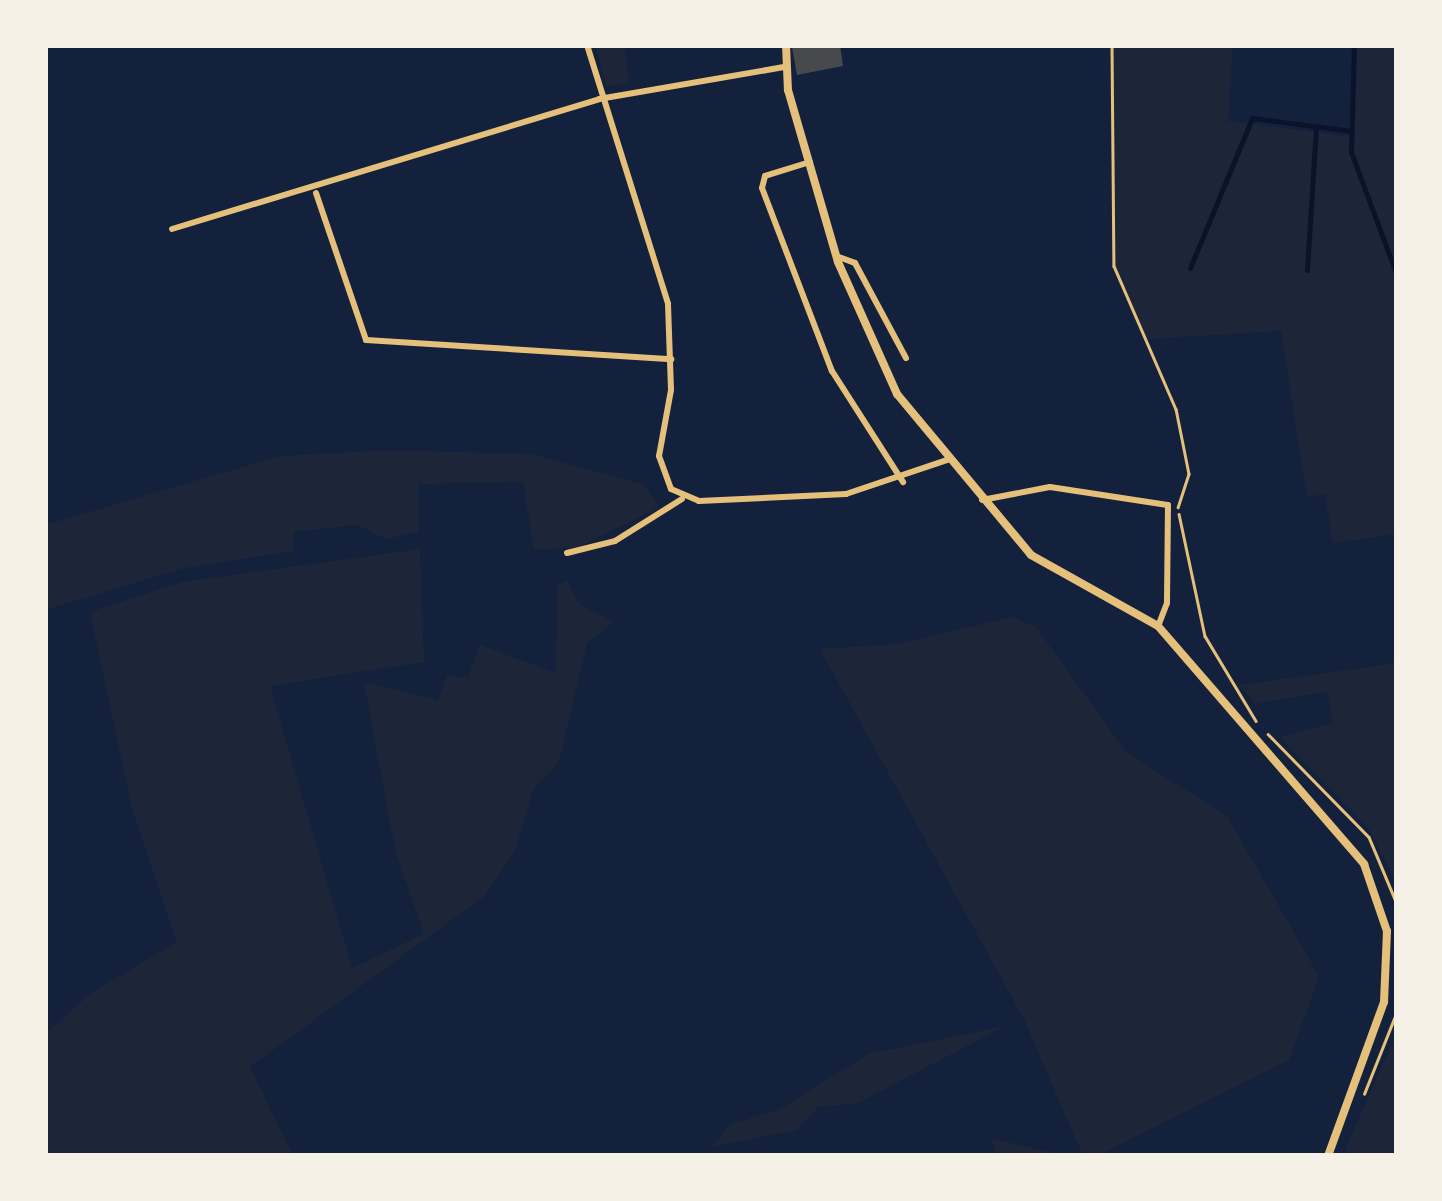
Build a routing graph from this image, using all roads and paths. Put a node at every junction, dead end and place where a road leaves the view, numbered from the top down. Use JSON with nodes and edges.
{"nodes":[{"id":1,"x":587,"y":45,"type":"edge"},
{"id":2,"x":786,"y":45,"type":"edge"},
{"id":3,"x":1112,"y":45,"type":"edge"},
{"id":4,"x":785,"y":67,"type":"junction"},
{"id":5,"x":599,"y":99,"type":"junction"},
{"id":6,"x":810,"y":162,"type":"junction"},
{"id":7,"x":316,"y":192,"type":"junction"},
{"id":8,"x":172,"y":230,"type":"dead end"},
{"id":9,"x":836,"y":256,"type":"junction"},
{"id":10,"x":906,"y":358,"type":"dead end"},
{"id":11,"x":671,"y":359,"type":"junction"},
{"id":12,"x":947,"y":460,"type":"junction"},
{"id":13,"x":903,"y":482,"type":"junction"},
{"id":14,"x":682,"y":499,"type":"junction"},
{"id":15,"x":981,"y":500,"type":"junction"},
{"id":16,"x":567,"y":553,"type":"dead end"},
{"id":17,"x":1158,"y":626,"type":"junction"},
{"id":18,"x":1397,"y":904,"type":"edge"},
{"id":19,"x":1397,"y":1011,"type":"edge"},
{"id":20,"x":1357,"y":1110,"type":"dead end"},
{"id":21,"x":1328,"y":1156,"type":"edge"}],
"edges":[{"from":1,"to":5,"type":"street"},
{"from":2,"to":4,"type":"street"},
{"from":3,"to":18,"type":"path"},
{"from":4,"to":5,"type":"street"},
{"from":4,"to":6,"type":"street"},
{"from":5,"to":7,"type":"street"},
{"from":5,"to":11,"type":"street"},
{"from":6,"to":9,"type":"street"},
{"from":6,"to":13,"type":"street"},
{"from":7,"to":8,"type":"street"},
{"from":7,"to":11,"type":"street"},
{"from":9,"to":10,"type":"street"},
{"from":9,"to":12,"type":"street"},
{"from":11,"to":14,"type":"street"},
{"from":12,"to":13,"type":"street"},
{"from":12,"to":15,"type":"street"},
{"from":13,"to":14,"type":"street"},
{"from":14,"to":16,"type":"street"},
{"from":15,"to":17,"type":"street"},
{"from":15,"to":17,"type":"street"},
{"from":17,"to":21,"type":"street"},
{"from":19,"to":20,"type":"path"}]}
